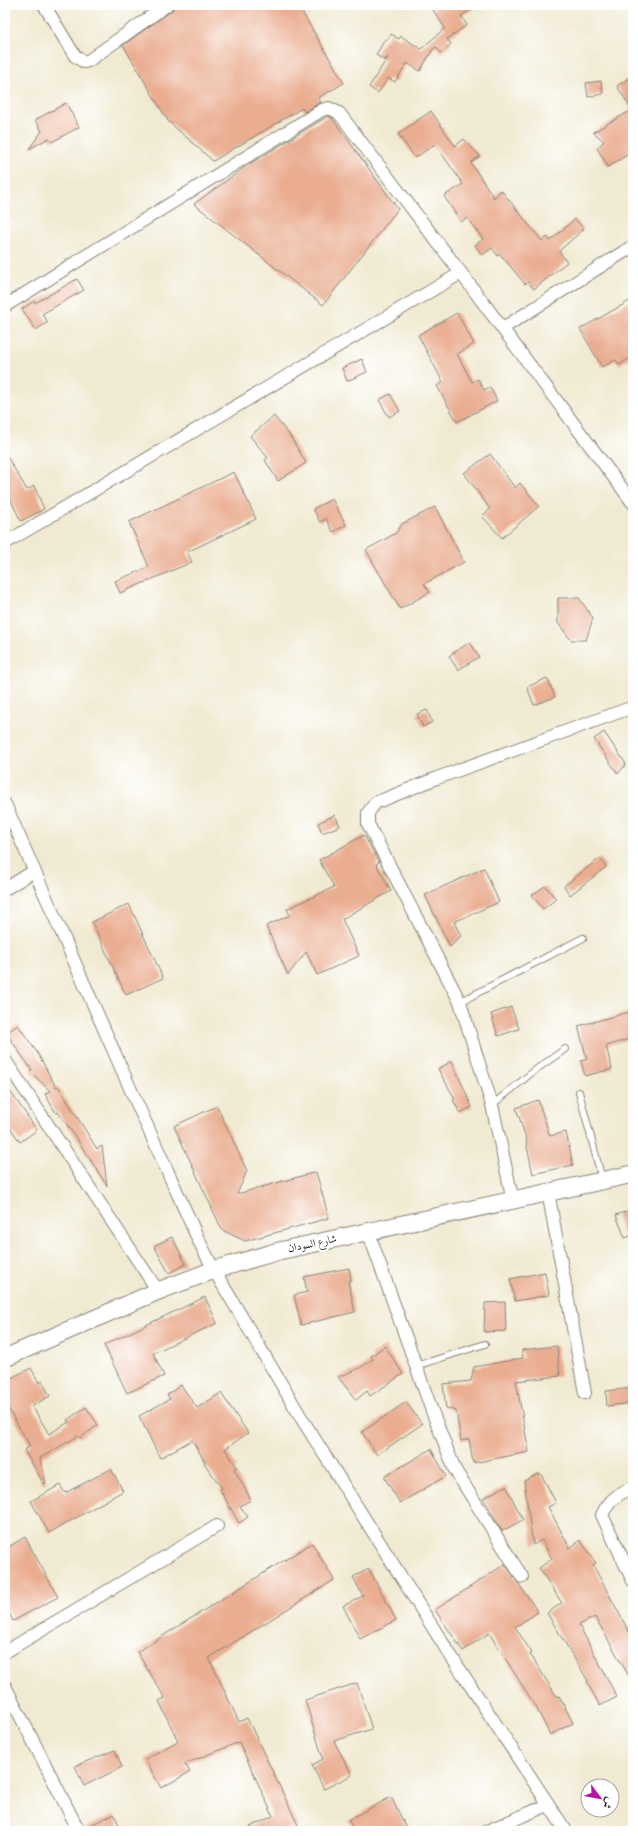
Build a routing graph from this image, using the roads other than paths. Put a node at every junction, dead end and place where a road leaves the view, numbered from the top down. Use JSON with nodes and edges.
{"nodes":[{"id":1,"x":44,"y":5,"type":"edge"},
{"id":2,"x":167,"y":5,"type":"edge"},
{"id":3,"x":633,"y":246,"type":"edge"},
{"id":4,"x":461,"y":273,"type":"junction"},
{"id":5,"x":5,"y":306,"type":"edge"},
{"id":6,"x":503,"y":328,"type":"junction"},
{"id":7,"x":633,"y":503,"type":"edge"},
{"id":8,"x":5,"y":543,"type":"edge"},
{"id":9,"x":633,"y":707,"type":"edge"},
{"id":10,"x":5,"y":804,"type":"edge"},
{"id":11,"x":34,"y":872,"type":"junction"},
{"id":12,"x":5,"y":890,"type":"edge"},
{"id":13,"x":583,"y":938,"type":"dead end"},
{"id":14,"x":460,"y":1002,"type":"junction"},
{"id":15,"x":565,"y":1049,"type":"dead end"},
{"id":16,"x":5,"y":1060,"type":"edge"},
{"id":17,"x":579,"y":1092,"type":"dead end"},
{"id":18,"x":492,"y":1105,"type":"junction"},
{"id":19,"x":633,"y":1174,"type":"edge"},
{"id":20,"x":602,"y":1180,"type":"junction"},
{"id":21,"x":548,"y":1192,"type":"junction"},
{"id":22,"x":513,"y":1201,"type":"junction"},
{"id":23,"x":368,"y":1231,"type":"junction"},
{"id":24,"x":214,"y":1270,"type":"junction"},
{"id":25,"x":158,"y":1291,"type":"junction"},
{"id":26,"x":485,"y":1344,"type":"dead end"},
{"id":27,"x":5,"y":1358,"type":"edge"},
{"id":28,"x":416,"y":1366,"type":"junction"},
{"id":29,"x":585,"y":1393,"type":"dead end"},
{"id":30,"x":633,"y":1487,"type":"edge"},
{"id":31,"x":217,"y":1526,"type":"dead end"},
{"id":32,"x":522,"y":1577,"type":"dead end"},
{"id":33,"x":633,"y":1581,"type":"edge"},
{"id":34,"x":5,"y":1652,"type":"edge"},
{"id":35,"x":5,"y":1686,"type":"edge"},
{"id":36,"x":548,"y":1805,"type":"junction"},
{"id":37,"x":78,"y":1831,"type":"edge"},
{"id":38,"x":487,"y":1831,"type":"edge"},
{"id":39,"x":566,"y":1831,"type":"edge"}],
"edges":[{"from":1,"to":2,"type":"street"},
{"from":3,"to":6,"type":"street"},
{"from":4,"to":5,"type":"street"},
{"from":4,"to":6,"type":"street"},
{"from":4,"to":8,"type":"street"},
{"from":6,"to":7,"type":"street"},
{"from":9,"to":14,"type":"street"},
{"from":10,"to":11,"type":"street"},
{"from":11,"to":12,"type":"street"},
{"from":11,"to":24,"type":"street"},
{"from":13,"to":14,"type":"lane"},
{"from":14,"to":18,"type":"street"},
{"from":15,"to":18,"type":"lane"},
{"from":16,"to":25,"type":"street"},
{"from":17,"to":20,"type":"lane"},
{"from":18,"to":22,"type":"street"},
{"from":19,"to":20,"type":"main road","name":"شارع السودان"},
{"from":20,"to":21,"type":"main road","name":"شارع السودان"},
{"from":21,"to":22,"type":"main road","name":"شارع السودان"},
{"from":21,"to":29,"type":"street"},
{"from":22,"to":23,"type":"main road","name":"شارع السودان"},
{"from":23,"to":24,"type":"main road","name":"شارع السودان"},
{"from":23,"to":28,"type":"street"},
{"from":24,"to":25,"type":"main road","name":"شارع السودان"},
{"from":24,"to":36,"type":"street"},
{"from":25,"to":27,"type":"main road","name":"شارع السودان"},
{"from":26,"to":28,"type":"lane"},
{"from":28,"to":32,"type":"street"},
{"from":30,"to":33,"type":"street"},
{"from":31,"to":34,"type":"street"},
{"from":35,"to":37,"type":"street"},
{"from":36,"to":38,"type":"street"},
{"from":36,"to":39,"type":"street"}]}
